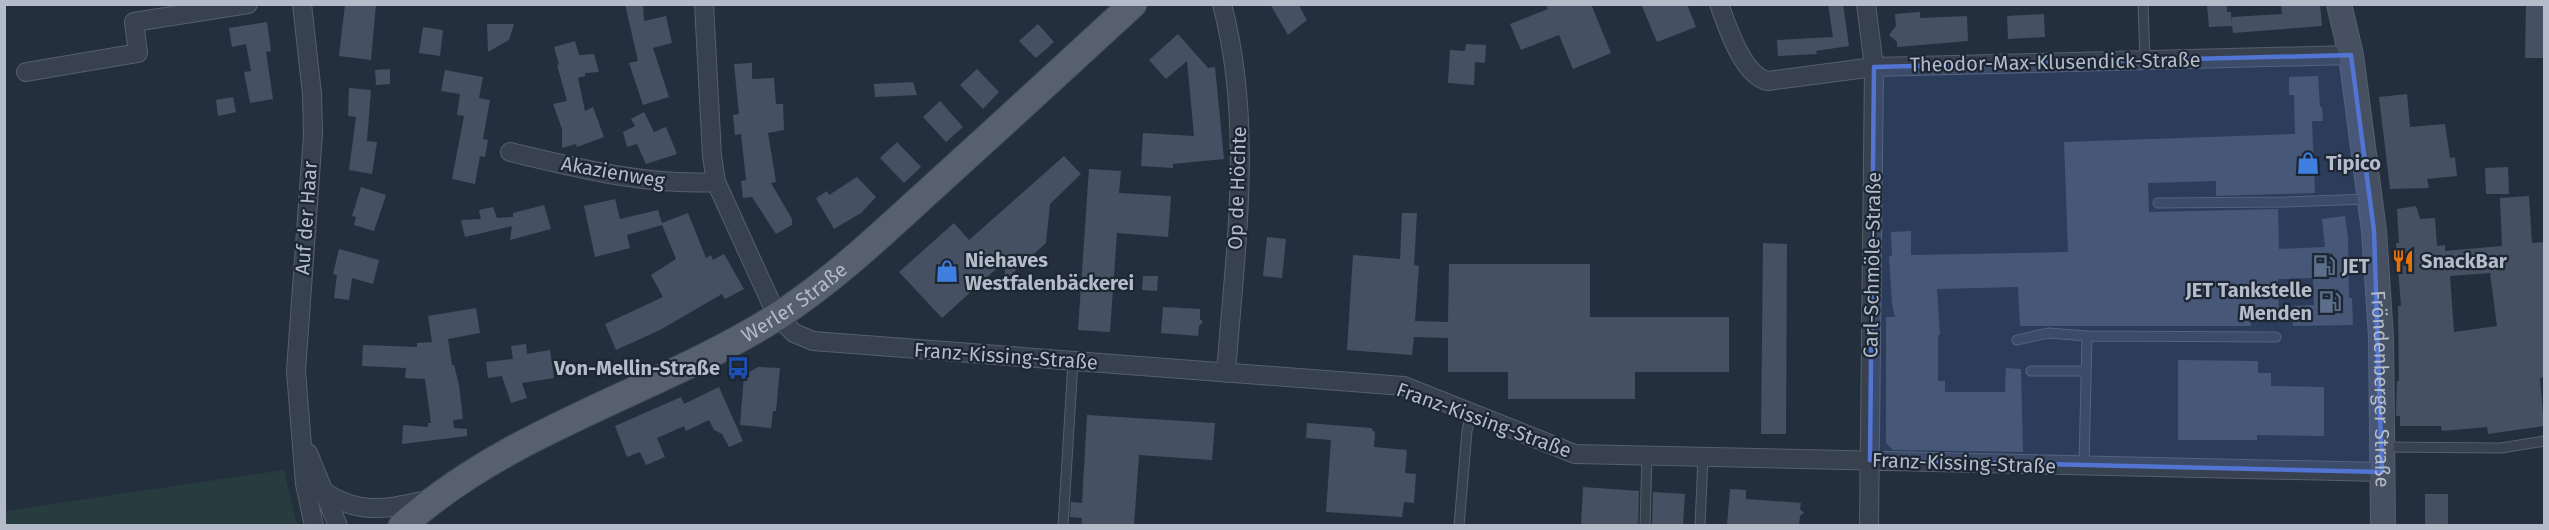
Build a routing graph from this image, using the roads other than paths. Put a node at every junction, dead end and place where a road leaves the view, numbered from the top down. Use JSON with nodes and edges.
{"nodes":[{"id":1,"x":248,"y":4,"type":"edge"},
{"id":2,"x":302,"y":4,"type":"edge"},
{"id":3,"x":704,"y":4,"type":"edge"},
{"id":4,"x":1133,"y":4,"type":"edge"},
{"id":5,"x":1222,"y":4,"type":"edge"},
{"id":6,"x":1719,"y":4,"type":"edge"},
{"id":7,"x":1866,"y":4,"type":"edge"},
{"id":8,"x":2143,"y":4,"type":"edge"},
{"id":9,"x":2339,"y":4,"type":"edge"},
{"id":10,"x":2350,"y":55,"type":"junction"},
{"id":11,"x":2145,"y":60,"type":"junction"},
{"id":12,"x":1874,"y":67,"type":"junction"},
{"id":13,"x":26,"y":72,"type":"dead end"},
{"id":14,"x":510,"y":152,"type":"dead end"},
{"id":15,"x":716,"y":182,"type":"junction"},
{"id":16,"x":2370,"y":198,"type":"junction"},
{"id":17,"x":2158,"y":202,"type":"dead end"},
{"id":18,"x":777,"y":316,"type":"junction"},
{"id":19,"x":2087,"y":336,"type":"junction"},
{"id":20,"x":2276,"y":338,"type":"dead end"},
{"id":21,"x":2017,"y":340,"type":"dead end"},
{"id":22,"x":1073,"y":362,"type":"junction"},
{"id":23,"x":2031,"y":371,"type":"dead end"},
{"id":24,"x":2086,"y":371,"type":"junction"},
{"id":25,"x":1226,"y":373,"type":"junction"},
{"id":26,"x":1472,"y":413,"type":"junction"},
{"id":27,"x":300,"y":431,"type":"junction"},
{"id":28,"x":2544,"y":441,"type":"edge"},
{"id":29,"x":2381,"y":447,"type":"junction"},
{"id":30,"x":1647,"y":456,"type":"junction"},
{"id":31,"x":1703,"y":457,"type":"junction"},
{"id":32,"x":1870,"y":460,"type":"junction"},
{"id":33,"x":2084,"y":466,"type":"junction"},
{"id":34,"x":2382,"y":472,"type":"junction"},
{"id":35,"x":322,"y":491,"type":"junction"},
{"id":36,"x":434,"y":499,"type":"junction"},
{"id":37,"x":314,"y":525,"type":"edge"},
{"id":38,"x":338,"y":525,"type":"edge"},
{"id":39,"x":402,"y":525,"type":"edge"},
{"id":40,"x":1063,"y":525,"type":"edge"},
{"id":41,"x":1459,"y":525,"type":"edge"},
{"id":42,"x":1644,"y":525,"type":"edge"},
{"id":43,"x":1700,"y":525,"type":"edge"},
{"id":44,"x":1869,"y":525,"type":"edge"},
{"id":45,"x":2383,"y":525,"type":"edge"}],
"edges":[{"from":1,"to":13,"type":"street"},
{"from":2,"to":27,"type":"street","name":"Auf der Haar"},
{"from":3,"to":15,"type":"street"},
{"from":4,"to":18,"type":"main road","name":"Werler Straße"},
{"from":5,"to":25,"type":"street","name":"Op de Höchte"},
{"from":6,"to":12,"type":"street","name":"Theodor-Max-Klusendick-Straße"},
{"from":7,"to":12,"type":"street","name":"Carl-Schmöle-Straße"},
{"from":8,"to":11,"type":"lane"},
{"from":9,"to":10,"type":"main road","name":"Fröndenberger Straße"},
{"from":10,"to":11,"type":"street","name":"Theodor-Max-Klusendick-Straße"},
{"from":10,"to":16,"type":"main road","name":"Fröndenberger Straße"},
{"from":11,"to":12,"type":"street","name":"Theodor-Max-Klusendick-Straße"},
{"from":12,"to":32,"type":"street","name":"Carl-Schmöle-Straße"},
{"from":14,"to":15,"type":"street","name":"Akazienweg"},
{"from":15,"to":18,"type":"street"},
{"from":16,"to":17,"type":"lane"},
{"from":16,"to":29,"type":"main road","name":"Fröndenberger Straße"},
{"from":18,"to":22,"type":"street","name":"Franz-Kissing-Straße"},
{"from":18,"to":36,"type":"main road","name":"Werler Straße"},
{"from":19,"to":20,"type":"lane"},
{"from":19,"to":21,"type":"lane"},
{"from":19,"to":24,"type":"lane"},
{"from":22,"to":25,"type":"street","name":"Franz-Kissing-Straße"},
{"from":22,"to":40,"type":"lane"},
{"from":23,"to":24,"type":"lane"},
{"from":24,"to":33,"type":"lane"},
{"from":25,"to":26,"type":"street","name":"Franz-Kissing-Straße"},
{"from":26,"to":30,"type":"street","name":"Franz-Kissing-Straße"},
{"from":26,"to":41,"type":"lane"},
{"from":27,"to":35,"type":"street","name":"Auf der Haar"},
{"from":27,"to":37,"type":"street","name":"Auf der Haar"},
{"from":28,"to":29,"type":"lane"},
{"from":29,"to":34,"type":"main road","name":"Fröndenberger Straße"},
{"from":30,"to":31,"type":"street","name":"Franz-Kissing-Straße"},
{"from":30,"to":42,"type":"lane"},
{"from":31,"to":32,"type":"street","name":"Franz-Kissing-Straße"},
{"from":31,"to":43,"type":"lane"},
{"from":32,"to":33,"type":"street","name":"Franz-Kissing-Straße"},
{"from":32,"to":44,"type":"street","name":"Carl-Schmöle-Straße"},
{"from":33,"to":34,"type":"street","name":"Franz-Kissing-Straße"},
{"from":34,"to":45,"type":"main road","name":"Fröndenberger Straße"},
{"from":35,"to":36,"type":"street"},
{"from":35,"to":38,"type":"street","name":"Auf der Haar"},
{"from":36,"to":39,"type":"main road","name":"Werler Straße"}]}
